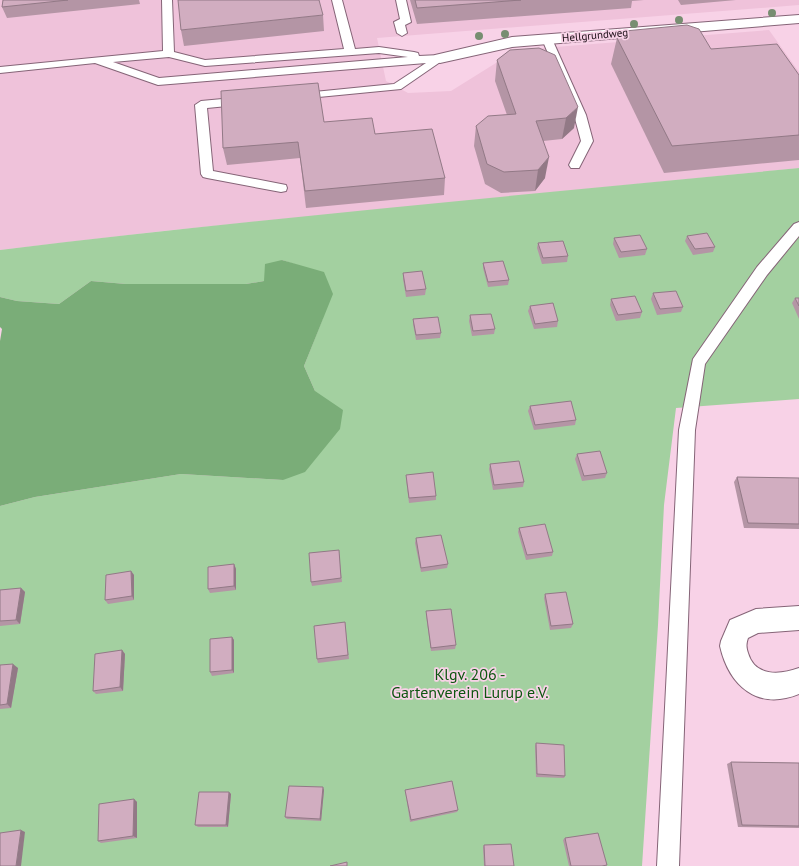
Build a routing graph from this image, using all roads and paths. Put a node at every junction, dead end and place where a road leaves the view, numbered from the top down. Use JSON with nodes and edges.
{"nodes":[{"id":1,"x":168,"y":0,"type":"edge"},
{"id":2,"x":337,"y":0,"type":"edge"},
{"id":3,"x":400,"y":0,"type":"edge"},
{"id":4,"x":799,"y":19,"type":"edge"},
{"id":5,"x":402,"y":33,"type":"dead end"},
{"id":6,"x":547,"y":39,"type":"junction"},
{"id":7,"x":350,"y":52,"type":"junction"},
{"id":8,"x":169,"y":54,"type":"junction"},
{"id":9,"x":440,"y":58,"type":"junction"},
{"id":10,"x":96,"y":60,"type":"junction"},
{"id":11,"x":0,"y":70,"type":"edge"},
{"id":12,"x":287,"y":97,"type":"edge"},
{"id":13,"x":256,"y":100,"type":"edge"},
{"id":14,"x":575,"y":165,"type":"dead end"},
{"id":15,"x":281,"y":188,"type":"dead end"},
{"id":16,"x":799,"y":227,"type":"edge"},
{"id":17,"x":799,"y":618,"type":"edge"},
{"id":18,"x":799,"y":681,"type":"edge"},
{"id":19,"x":668,"y":866,"type":"edge"}],
"edges":[{"from":1,"to":8,"type":"lane"},
{"from":2,"to":7,"type":"lane"},
{"from":3,"to":5,"type":"lane"},
{"from":4,"to":6,"type":"street","name":"Hellgrundweg"},
{"from":6,"to":9,"type":"street","name":"Hellgrundweg"},
{"from":6,"to":14,"type":"lane"},
{"from":7,"to":8,"type":"lane"},
{"from":7,"to":9,"type":"lane"},
{"from":8,"to":10,"type":"lane"},
{"from":9,"to":10,"type":"lane"},
{"from":9,"to":12,"type":"lane"},
{"from":10,"to":11,"type":"lane"},
{"from":13,"to":15,"type":"lane"},
{"from":16,"to":19,"type":"lane"},
{"from":17,"to":18,"type":"street"}]}
